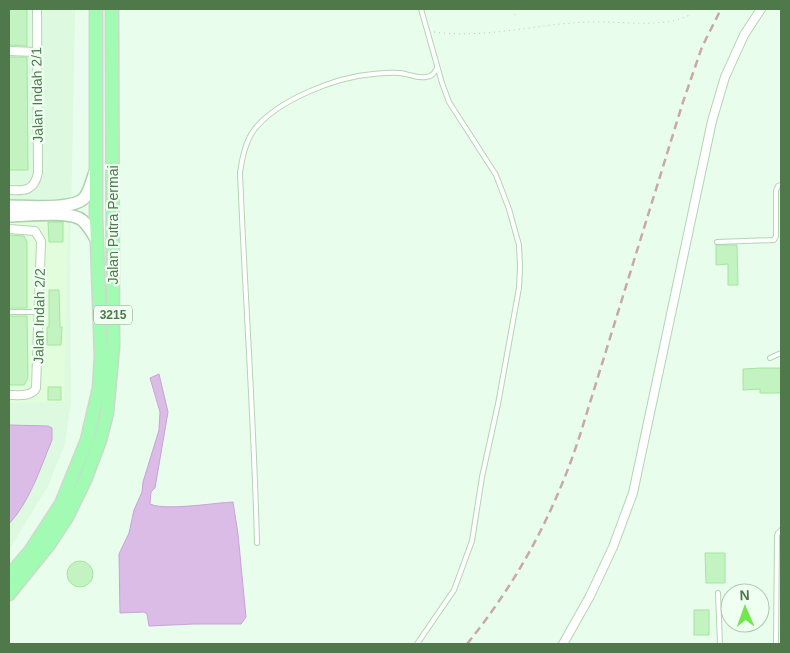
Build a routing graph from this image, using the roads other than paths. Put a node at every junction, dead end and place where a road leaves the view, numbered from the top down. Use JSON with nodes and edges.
{"nodes":[{"id":1,"x":36,"y":9,"type":"edge"},
{"id":2,"x":96,"y":9,"type":"edge"},
{"id":3,"x":112,"y":9,"type":"edge"},
{"id":4,"x":421,"y":9,"type":"edge"},
{"id":5,"x":761,"y":9,"type":"edge"},
{"id":6,"x":9,"y":51,"type":"edge"},
{"id":7,"x":36,"y":52,"type":"junction"},
{"id":8,"x":438,"y":67,"type":"junction"},
{"id":9,"x":96,"y":169,"type":"junction"},
{"id":10,"x":781,"y":185,"type":"edge"},
{"id":11,"x":9,"y":190,"type":"edge"},
{"id":12,"x":9,"y":206,"type":"edge"},
{"id":13,"x":9,"y":216,"type":"edge"},
{"id":14,"x":9,"y":229,"type":"edge"},
{"id":15,"x":96,"y":238,"type":"junction"},
{"id":16,"x":717,"y":242,"type":"dead end"},
{"id":17,"x":9,"y":312,"type":"edge"},
{"id":18,"x":39,"y":312,"type":"junction"},
{"id":19,"x":781,"y":353,"type":"edge"},
{"id":20,"x":770,"y":358,"type":"dead end"},
{"id":21,"x":9,"y":395,"type":"edge"},
{"id":22,"x":781,"y":530,"type":"edge"},
{"id":23,"x":257,"y":543,"type":"dead end"},
{"id":24,"x":9,"y":576,"type":"edge"},
{"id":25,"x":9,"y":594,"type":"edge"},
{"id":26,"x":718,"y":594,"type":"dead end"},
{"id":27,"x":417,"y":644,"type":"edge"},
{"id":28,"x":563,"y":644,"type":"edge"},
{"id":29,"x":720,"y":644,"type":"edge"},
{"id":30,"x":776,"y":644,"type":"edge"}],
"edges":[{"from":1,"to":7,"type":"street","name":"Jalan Indah 2/1"},
{"from":2,"to":9,"type":"main road","name":"Jalan Putra Permai","number":"3215"},
{"from":3,"to":25,"type":"main road","name":"Jalan Putra Permai","number":"3215"},
{"from":4,"to":8,"type":"lane"},
{"from":5,"to":28,"type":"street"},
{"from":6,"to":7,"type":"street"},
{"from":7,"to":11,"type":"street","name":"Jalan Indah 2/1"},
{"from":8,"to":23,"type":"lane"},
{"from":8,"to":27,"type":"lane"},
{"from":9,"to":12,"type":"street"},
{"from":9,"to":15,"type":"main road","name":"Jalan Putra Permai","number":"3215"},
{"from":10,"to":16,"type":"lane"},
{"from":13,"to":15,"type":"street"},
{"from":14,"to":18,"type":"street","name":"Jalan Indah 2/2"},
{"from":15,"to":24,"type":"main road","name":"Jalan Putra Permai","number":"3215"},
{"from":17,"to":18,"type":"lane"},
{"from":18,"to":21,"type":"street","name":"Jalan Indah 2/2"},
{"from":19,"to":20,"type":"lane"},
{"from":22,"to":30,"type":"lane"},
{"from":26,"to":29,"type":"lane"}]}
